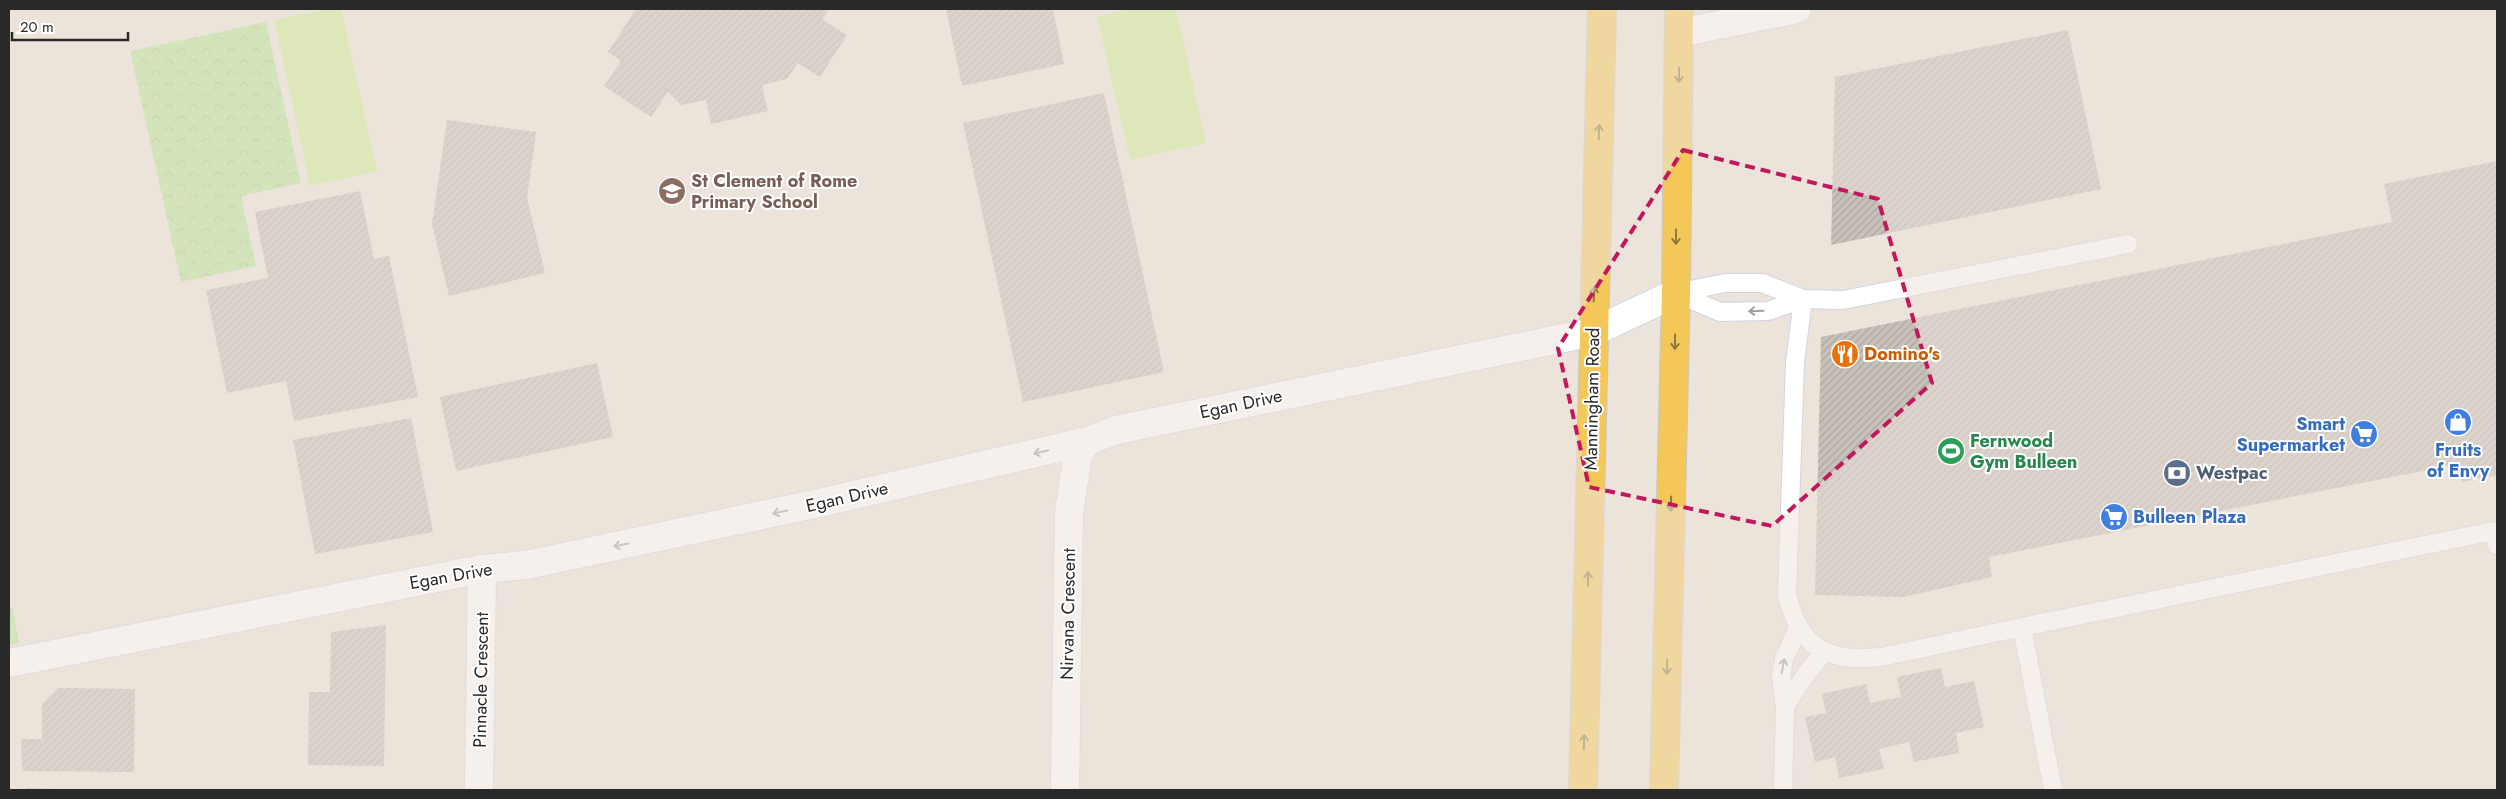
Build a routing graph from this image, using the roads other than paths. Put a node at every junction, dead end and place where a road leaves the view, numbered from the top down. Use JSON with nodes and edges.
{"nodes":[{"id":1,"x":1602,"y":9,"type":"edge"},
{"id":2,"x":1797,"y":9,"type":"edge"},
{"id":3,"x":1679,"y":21,"type":"edge"},
{"id":4,"x":2128,"y":244,"type":"dead end"},
{"id":5,"x":1676,"y":293,"type":"junction"},
{"id":6,"x":1803,"y":299,"type":"junction"},
{"id":7,"x":1593,"y":332,"type":"junction"},
{"id":8,"x":1088,"y":441,"type":"junction"},
{"id":9,"x":2497,"y":545,"type":"edge"},
{"id":10,"x":482,"y":569,"type":"junction"},
{"id":11,"x":2022,"y":627,"type":"junction"},
{"id":12,"x":1798,"y":628,"type":"junction"},
{"id":13,"x":1824,"y":652,"type":"junction"},
{"id":14,"x":9,"y":663,"type":"edge"},
{"id":15,"x":1785,"y":706,"type":"junction"},
{"id":16,"x":479,"y":790,"type":"edge"},
{"id":17,"x":1065,"y":790,"type":"edge"},
{"id":18,"x":1583,"y":790,"type":"edge"},
{"id":19,"x":1664,"y":790,"type":"edge"},
{"id":20,"x":1783,"y":790,"type":"edge"},
{"id":21,"x":2053,"y":790,"type":"edge"}],
"edges":[{"from":7,"to":1,"type":"main road","name":"Manningham Road","one_way":true},
{"from":2,"to":3,"type":"street"},
{"from":3,"to":5,"type":"main road","one_way":true},
{"from":4,"to":6,"type":"lane"},
{"from":5,"to":6,"type":"lane"},
{"from":6,"to":5,"type":"lane","one_way":true},
{"from":5,"to":7,"type":"street","name":"Egan Drive"},
{"from":5,"to":19,"type":"main road","one_way":true},
{"from":6,"to":12,"type":"lane"},
{"from":7,"to":8,"type":"street","name":"Egan Drive"},
{"from":18,"to":7,"type":"main road","name":"Manningham Road","one_way":true},
{"from":8,"to":10,"type":"street","name":"Egan Drive","one_way":true},
{"from":8,"to":17,"type":"street","name":"Nirvana Crescent"},
{"from":9,"to":11,"type":"lane"},
{"from":10,"to":14,"type":"street","name":"Egan Drive"},
{"from":10,"to":16,"type":"street","name":"Pinnacle Crescent"},
{"from":11,"to":13,"type":"lane"},
{"from":11,"to":21,"type":"lane"},
{"from":12,"to":13,"type":"lane"},
{"from":15,"to":12,"type":"lane","one_way":true},
{"from":13,"to":15,"type":"lane"},
{"from":15,"to":20,"type":"lane"}]}
